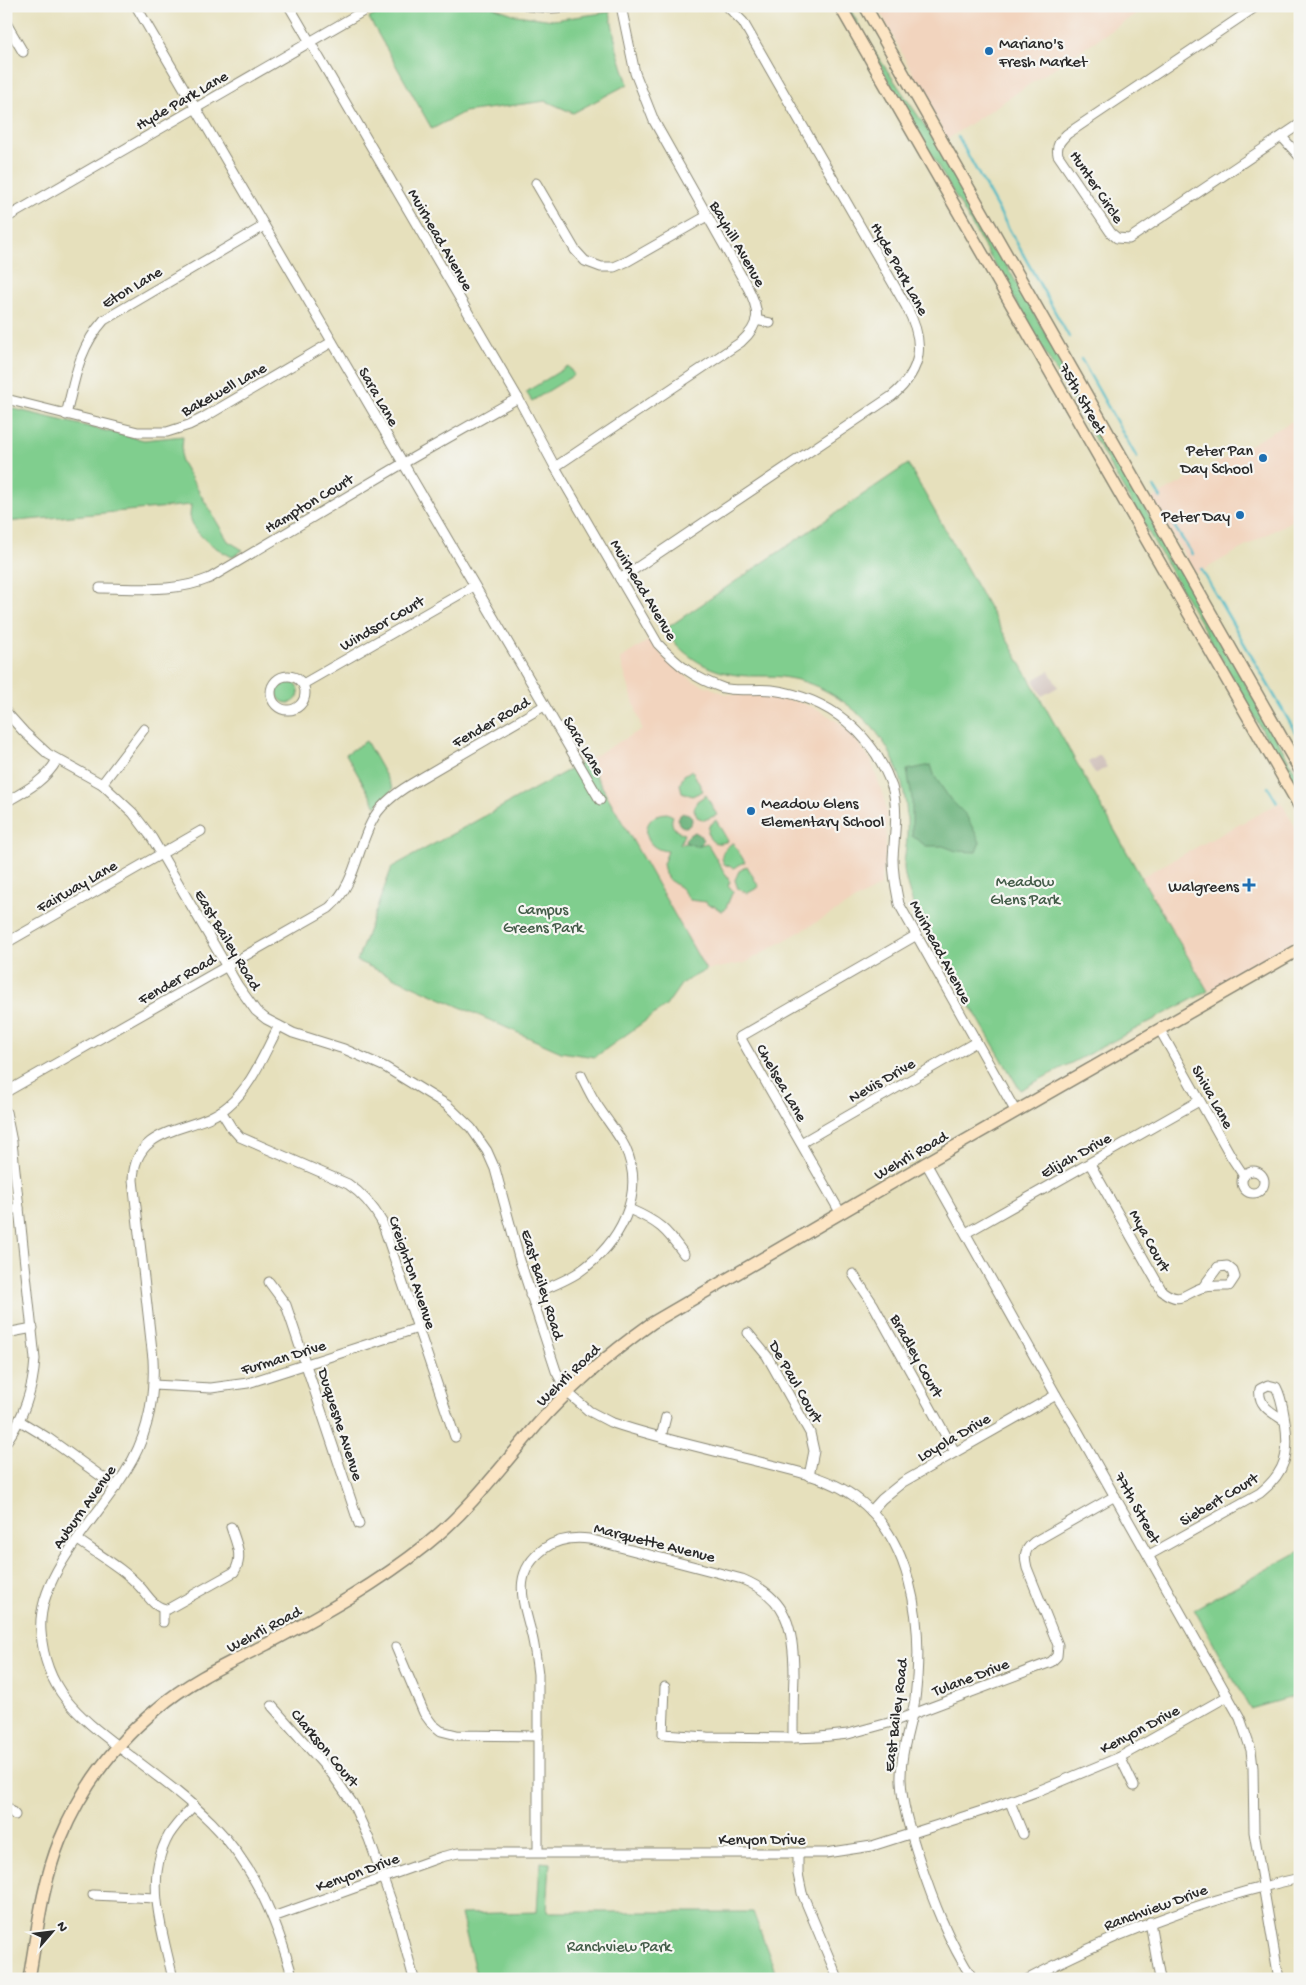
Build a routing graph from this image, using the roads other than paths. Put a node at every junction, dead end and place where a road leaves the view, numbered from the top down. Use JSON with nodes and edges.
{"nodes":[{"id":1,"x":136,"y":6,"type":"edge"},
{"id":2,"x":288,"y":6,"type":"edge"},
{"id":3,"x":372,"y":6,"type":"edge"},
{"id":4,"x":528,"y":6,"type":"edge"},
{"id":5,"x":582,"y":6,"type":"edge"},
{"id":6,"x":621,"y":6,"type":"edge"},
{"id":7,"x":727,"y":6,"type":"edge"},
{"id":8,"x":840,"y":6,"type":"edge"},
{"id":9,"x":865,"y":6,"type":"edge"},
{"id":10,"x":1257,"y":6,"type":"edge"},
{"id":11,"x":6,"y":23,"type":"edge"},
{"id":12,"x":309,"y":42,"type":"junction"},
{"id":13,"x":23,"y":52,"type":"dead end"},
{"id":14,"x":195,"y":108,"type":"junction"},
{"id":15,"x":1300,"y":124,"type":"edge"},
{"id":16,"x":1282,"y":137,"type":"junction"},
{"id":17,"x":1300,"y":157,"type":"edge"},
{"id":18,"x":536,"y":183,"type":"dead end"},
{"id":19,"x":707,"y":216,"type":"junction"},
{"id":20,"x":6,"y":218,"type":"edge"},
{"id":21,"x":264,"y":226,"type":"junction"},
{"id":22,"x":599,"y":267,"type":"junction"},
{"id":23,"x":596,"y":277,"type":"dead end"},
{"id":24,"x":756,"y":320,"type":"junction"},
{"id":25,"x":770,"y":323,"type":"dead end"},
{"id":26,"x":332,"y":342,"type":"junction"},
{"id":27,"x":518,"y":398,"type":"junction"},
{"id":28,"x":6,"y":399,"type":"edge"},
{"id":29,"x":66,"y":415,"type":"junction"},
{"id":30,"x":402,"y":464,"type":"junction"},
{"id":31,"x":556,"y":468,"type":"junction"},
{"id":32,"x":620,"y":579,"type":"junction"},
{"id":33,"x":474,"y":586,"type":"junction"},
{"id":34,"x":100,"y":588,"type":"dead end"},
{"id":35,"x":303,"y":684,"type":"dead end"},
{"id":36,"x":544,"y":706,"type":"junction"},
{"id":37,"x":6,"y":712,"type":"edge"},
{"id":38,"x":144,"y":729,"type":"dead end"},
{"id":39,"x":57,"y":760,"type":"junction"},
{"id":40,"x":1300,"y":770,"type":"edge"},
{"id":41,"x":102,"y":784,"type":"junction"},
{"id":42,"x":600,"y":800,"type":"dead end"},
{"id":43,"x":6,"y":802,"type":"edge"},
{"id":44,"x":1300,"y":807,"type":"edge"},
{"id":45,"x":201,"y":831,"type":"dead end"},
{"id":46,"x":161,"y":853,"type":"junction"},
{"id":47,"x":915,"y":936,"type":"junction"},
{"id":48,"x":6,"y":943,"type":"edge"},
{"id":49,"x":1300,"y":949,"type":"edge"},
{"id":50,"x":226,"y":966,"type":"junction"},
{"id":51,"x":279,"y":1026,"type":"junction"},
{"id":52,"x":1160,"y":1030,"type":"junction"},
{"id":53,"x":976,"y":1042,"type":"junction"},
{"id":54,"x":581,"y":1075,"type":"dead end"},
{"id":55,"x":6,"y":1092,"type":"edge"},
{"id":56,"x":1199,"y":1101,"type":"junction"},
{"id":57,"x":221,"y":1111,"type":"junction"},
{"id":58,"x":6,"y":1112,"type":"edge"},
{"id":59,"x":1016,"y":1112,"type":"junction"},
{"id":60,"x":801,"y":1143,"type":"junction"},
{"id":61,"x":926,"y":1163,"type":"junction"},
{"id":62,"x":1090,"y":1164,"type":"junction"},
{"id":63,"x":1244,"y":1176,"type":"dead end"},
{"id":64,"x":19,"y":1208,"type":"junction"},
{"id":65,"x":629,"y":1209,"type":"junction"},
{"id":66,"x":6,"y":1210,"type":"edge"},
{"id":67,"x":840,"y":1212,"type":"junction"},
{"id":68,"x":966,"y":1233,"type":"junction"},
{"id":69,"x":684,"y":1254,"type":"dead end"},
{"id":70,"x":853,"y":1274,"type":"dead end"},
{"id":71,"x":269,"y":1282,"type":"dead end"},
{"id":72,"x":1203,"y":1287,"type":"dead end"},
{"id":73,"x":530,"y":1295,"type":"junction"},
{"id":74,"x":33,"y":1328,"type":"junction"},
{"id":75,"x":418,"y":1328,"type":"junction"},
{"id":76,"x":6,"y":1333,"type":"edge"},
{"id":77,"x":748,"y":1333,"type":"dead end"},
{"id":78,"x":306,"y":1365,"type":"junction"},
{"id":79,"x":153,"y":1384,"type":"junction"},
{"id":80,"x":568,"y":1393,"type":"junction"},
{"id":81,"x":1056,"y":1395,"type":"junction"},
{"id":82,"x":666,"y":1418,"type":"dead end"},
{"id":83,"x":20,"y":1421,"type":"junction"},
{"id":84,"x":1285,"y":1422,"type":"dead end"},
{"id":85,"x":455,"y":1437,"type":"dead end"},
{"id":86,"x":661,"y":1437,"type":"junction"},
{"id":87,"x":6,"y":1442,"type":"edge"},
{"id":88,"x":955,"y":1452,"type":"junction"},
{"id":89,"x":809,"y":1476,"type":"junction"},
{"id":90,"x":116,"y":1486,"type":"junction"},
{"id":91,"x":1115,"y":1496,"type":"junction"},
{"id":92,"x":870,"y":1511,"type":"junction"},
{"id":93,"x":359,"y":1524,"type":"dead end"},
{"id":94,"x":231,"y":1528,"type":"dead end"},
{"id":95,"x":78,"y":1540,"type":"junction"},
{"id":96,"x":1149,"y":1556,"type":"junction"},
{"id":97,"x":163,"y":1609,"type":"junction"},
{"id":98,"x":164,"y":1622,"type":"dead end"},
{"id":99,"x":396,"y":1647,"type":"dead end"},
{"id":100,"x":665,"y":1687,"type":"dead end"},
{"id":101,"x":1228,"y":1696,"type":"junction"},
{"id":102,"x":272,"y":1706,"type":"dead end"},
{"id":103,"x":912,"y":1714,"type":"junction"},
{"id":104,"x":538,"y":1736,"type":"junction"},
{"id":105,"x":793,"y":1738,"type":"junction"},
{"id":106,"x":118,"y":1746,"type":"junction"},
{"id":107,"x":1120,"y":1757,"type":"junction"},
{"id":108,"x":1134,"y":1786,"type":"dead end"},
{"id":109,"x":1010,"y":1802,"type":"junction"},
{"id":110,"x":194,"y":1805,"type":"junction"},
{"id":111,"x":6,"y":1806,"type":"edge"},
{"id":112,"x":15,"y":1815,"type":"dead end"},
{"id":113,"x":911,"y":1834,"type":"junction"},
{"id":114,"x":1023,"y":1834,"type":"dead end"},
{"id":115,"x":538,"y":1852,"type":"junction"},
{"id":116,"x":798,"y":1854,"type":"junction"},
{"id":117,"x":383,"y":1877,"type":"junction"},
{"id":118,"x":1300,"y":1878,"type":"edge"},
{"id":119,"x":1263,"y":1886,"type":"junction"},
{"id":120,"x":94,"y":1895,"type":"dead end"},
{"id":121,"x":156,"y":1898,"type":"junction"},
{"id":122,"x":273,"y":1917,"type":"junction"},
{"id":123,"x":1150,"y":1922,"type":"junction"},
{"id":124,"x":29,"y":1979,"type":"edge"},
{"id":125,"x":173,"y":1979,"type":"edge"},
{"id":126,"x":293,"y":1979,"type":"edge"},
{"id":127,"x":414,"y":1979,"type":"edge"},
{"id":128,"x":838,"y":1979,"type":"edge"},
{"id":129,"x":973,"y":1979,"type":"edge"},
{"id":130,"x":1028,"y":1979,"type":"edge"},
{"id":131,"x":1160,"y":1979,"type":"edge"},
{"id":132,"x":1279,"y":1979,"type":"edge"}],
"edges":[{"from":1,"to":14,"type":"street","name":"Sara Lane"},
{"from":2,"to":12,"type":"street","name":"Muirhead Avenue"},
{"from":3,"to":12,"type":"street","name":"Hyde Park Lane"},
{"from":4,"to":5,"type":"street"},
{"from":6,"to":19,"type":"street","name":"Bayhill Avenue"},
{"from":7,"to":32,"type":"street","name":"Hyde Park Lane"},
{"from":8,"to":44,"type":"main road","name":"75th Street"},
{"from":9,"to":40,"type":"main road","name":"75th Street"},
{"from":10,"to":16,"type":"street","name":"Hunter Circle"},
{"from":11,"to":13,"type":"street"},
{"from":12,"to":14,"type":"street","name":"Hyde Park Lane"},
{"from":12,"to":27,"type":"street","name":"Muirhead Avenue"},
{"from":14,"to":20,"type":"street","name":"Hyde Park Lane"},
{"from":14,"to":21,"type":"street","name":"Sara Lane"},
{"from":15,"to":16,"type":"street","name":"Hunter Circle"},
{"from":16,"to":17,"type":"street"},
{"from":18,"to":22,"type":"street"},
{"from":19,"to":22,"type":"street"},
{"from":19,"to":24,"type":"street","name":"Bayhill Avenue"},
{"from":21,"to":26,"type":"street","name":"Sara Lane"},
{"from":21,"to":29,"type":"street","name":"Eton Lane"},
{"from":22,"to":23,"type":"street"},
{"from":24,"to":25,"type":"street"},
{"from":24,"to":31,"type":"street"},
{"from":26,"to":29,"type":"street","name":"Bakewell Lane"},
{"from":26,"to":30,"type":"street","name":"Sara Lane"},
{"from":27,"to":30,"type":"street","name":"Hampton Court"},
{"from":27,"to":31,"type":"street","name":"Muirhead Avenue"},
{"from":28,"to":29,"type":"street","name":"Bakewell Lane"},
{"from":30,"to":33,"type":"street","name":"Sara Lane"},
{"from":30,"to":34,"type":"street","name":"Hampton Court"},
{"from":31,"to":32,"type":"street","name":"Muirhead Avenue"},
{"from":32,"to":47,"type":"street","name":"Muirhead Avenue"},
{"from":33,"to":35,"type":"street","name":"Windsor Court"},
{"from":33,"to":36,"type":"street","name":"Sara Lane"},
{"from":36,"to":42,"type":"street","name":"Sara Lane"},
{"from":36,"to":50,"type":"street","name":"Fender Road"},
{"from":37,"to":39,"type":"street","name":"East Bailey Road"},
{"from":38,"to":41,"type":"street"},
{"from":39,"to":41,"type":"street","name":"East Bailey Road"},
{"from":39,"to":43,"type":"street"},
{"from":41,"to":46,"type":"street","name":"East Bailey Road"},
{"from":45,"to":46,"type":"street","name":"Fairway Lane"},
{"from":46,"to":48,"type":"street","name":"Fairway Lane"},
{"from":46,"to":50,"type":"street","name":"East Bailey Road"},
{"from":47,"to":53,"type":"street","name":"Muirhead Avenue"},
{"from":47,"to":60,"type":"street","name":"Chelsea Lane"},
{"from":49,"to":52,"type":"main road","name":"Wehrli Road"},
{"from":50,"to":51,"type":"street","name":"East Bailey Road"},
{"from":50,"to":55,"type":"street","name":"Fender Road"},
{"from":51,"to":57,"type":"street","name":"Auburn Avenue"},
{"from":51,"to":73,"type":"street","name":"East Bailey Road"},
{"from":52,"to":56,"type":"street","name":"Shiva Lane"},
{"from":52,"to":59,"type":"main road","name":"Wehrli Road"},
{"from":53,"to":59,"type":"street","name":"Muirhead Avenue"},
{"from":53,"to":60,"type":"street","name":"Nevis Drive"},
{"from":54,"to":65,"type":"street"},
{"from":56,"to":62,"type":"street","name":"Elijah Drive"},
{"from":56,"to":63,"type":"street","name":"Shiva Lane"},
{"from":57,"to":75,"type":"street","name":"Creighton Avenue"},
{"from":57,"to":79,"type":"street","name":"Auburn Avenue"},
{"from":58,"to":64,"type":"street"},
{"from":59,"to":61,"type":"main road","name":"Wehrli Road"},
{"from":60,"to":67,"type":"street","name":"Chelsea Lane"},
{"from":61,"to":67,"type":"main road","name":"Wehrli Road"},
{"from":61,"to":68,"type":"street","name":"77th Street"},
{"from":62,"to":68,"type":"street","name":"Elijah Drive"},
{"from":62,"to":72,"type":"street","name":"Mya Court"},
{"from":64,"to":66,"type":"street"},
{"from":64,"to":74,"type":"street"},
{"from":65,"to":69,"type":"street"},
{"from":65,"to":73,"type":"street"},
{"from":67,"to":80,"type":"main road","name":"Wehrli Road"},
{"from":68,"to":81,"type":"street","name":"77th Street"},
{"from":70,"to":88,"type":"street","name":"Bradley Court"},
{"from":71,"to":78,"type":"street","name":"Duquesne Avenue"},
{"from":73,"to":80,"type":"street","name":"East Bailey Road"},
{"from":74,"to":76,"type":"street"},
{"from":74,"to":83,"type":"street"},
{"from":75,"to":78,"type":"street","name":"Furman Drive"},
{"from":75,"to":85,"type":"street","name":"Creighton Avenue"},
{"from":77,"to":89,"type":"street","name":"De Paul Court"},
{"from":78,"to":79,"type":"street","name":"Furman Drive"},
{"from":78,"to":93,"type":"street","name":"Duquesne Avenue"},
{"from":79,"to":90,"type":"street","name":"Auburn Avenue"},
{"from":80,"to":86,"type":"street","name":"East Bailey Road"},
{"from":80,"to":106,"type":"main road","name":"Wehrli Road"},
{"from":81,"to":88,"type":"street","name":"Loyola Drive"},
{"from":81,"to":91,"type":"street","name":"77th Street"},
{"from":82,"to":86,"type":"street"},
{"from":83,"to":87,"type":"street"},
{"from":83,"to":90,"type":"street"},
{"from":84,"to":96,"type":"street","name":"Siebert Court"},
{"from":86,"to":89,"type":"street","name":"East Bailey Road"},
{"from":88,"to":92,"type":"street","name":"Loyola Drive"},
{"from":89,"to":92,"type":"street","name":"East Bailey Road"},
{"from":90,"to":95,"type":"street","name":"Auburn Avenue"},
{"from":91,"to":96,"type":"street","name":"77th Street"},
{"from":91,"to":103,"type":"street","name":"Tulane Drive"},
{"from":92,"to":103,"type":"street","name":"East Bailey Road"},
{"from":94,"to":97,"type":"street"},
{"from":95,"to":97,"type":"street"},
{"from":95,"to":106,"type":"street","name":"Auburn Avenue"},
{"from":96,"to":101,"type":"street","name":"77th Street"},
{"from":97,"to":98,"type":"street"},
{"from":99,"to":104,"type":"street"},
{"from":100,"to":105,"type":"street","name":"Tulane Drive"},
{"from":101,"to":107,"type":"street","name":"Kenyon Drive"},
{"from":101,"to":119,"type":"street","name":"77th Street"},
{"from":102,"to":117,"type":"street","name":"Clarkson Court"},
{"from":103,"to":105,"type":"street","name":"Tulane Drive"},
{"from":103,"to":113,"type":"street","name":"East Bailey Road"},
{"from":104,"to":105,"type":"street","name":"Marquette Avenue"},
{"from":104,"to":115,"type":"street","name":"Marquette Avenue"},
{"from":106,"to":110,"type":"street","name":"Auburn Avenue"},
{"from":106,"to":124,"type":"main road","name":"Wehrli Road"},
{"from":107,"to":108,"type":"street"},
{"from":107,"to":109,"type":"street","name":"Kenyon Drive"},
{"from":109,"to":113,"type":"street","name":"Kenyon Drive"},
{"from":109,"to":114,"type":"street"},
{"from":110,"to":121,"type":"street"},
{"from":110,"to":122,"type":"street","name":"Auburn Avenue"},
{"from":111,"to":112,"type":"street"},
{"from":113,"to":116,"type":"street","name":"Kenyon Drive"},
{"from":113,"to":129,"type":"street","name":"East Bailey Road"},
{"from":115,"to":116,"type":"street","name":"Kenyon Drive"},
{"from":115,"to":117,"type":"street","name":"Kenyon Drive"},
{"from":116,"to":128,"type":"street"},
{"from":117,"to":122,"type":"street","name":"Kenyon Drive"},
{"from":117,"to":127,"type":"street","name":"Clarkson Court"},
{"from":118,"to":119,"type":"street","name":"Ranchview Drive"},
{"from":119,"to":123,"type":"street","name":"Ranchview Drive"},
{"from":119,"to":132,"type":"street","name":"77th Street"},
{"from":120,"to":121,"type":"street"},
{"from":121,"to":125,"type":"street"},
{"from":122,"to":126,"type":"street","name":"Auburn Avenue"},
{"from":123,"to":130,"type":"street","name":"Ranchview Drive"},
{"from":123,"to":131,"type":"street"}]}
